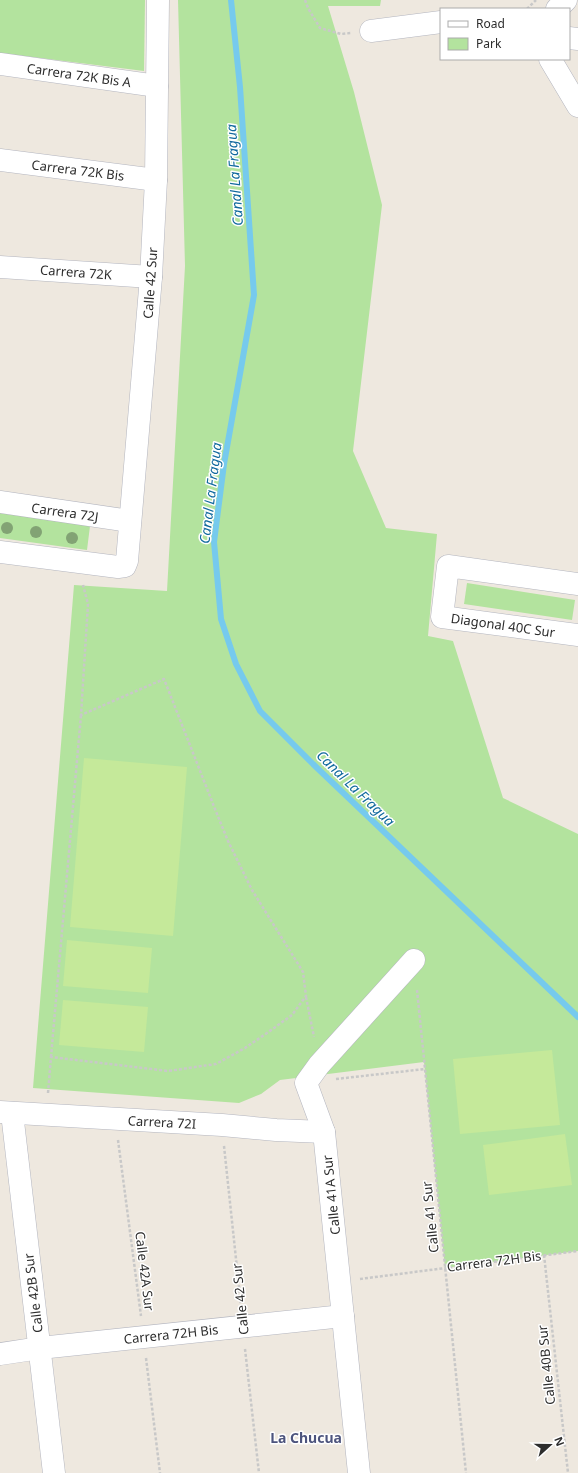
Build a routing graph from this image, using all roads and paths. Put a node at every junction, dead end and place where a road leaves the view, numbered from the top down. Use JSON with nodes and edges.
{"nodes":[{"id":1,"x":158,"y":0,"type":"edge"},
{"id":2,"x":305,"y":0,"type":"edge"},
{"id":3,"x":536,"y":0,"type":"edge"},
{"id":4,"x":566,"y":0,"type":"edge"},
{"id":5,"x":528,"y":8,"type":"edge"},
{"id":6,"x":558,"y":8,"type":"edge"},
{"id":7,"x":440,"y":22,"type":"edge"},
{"id":8,"x":371,"y":31,"type":"joint"},
{"id":9,"x":551,"y":60,"type":"edge"},
{"id":10,"x":0,"y":64,"type":"edge"},
{"id":11,"x":157,"y":86,"type":"junction"},
{"id":12,"x":578,"y":106,"type":"edge"},
{"id":13,"x":0,"y":160,"type":"edge"},
{"id":14,"x":156,"y":180,"type":"junction"},
{"id":15,"x":0,"y":267,"type":"edge"},
{"id":16,"x":151,"y":277,"type":"junction"},
{"id":17,"x":0,"y":502,"type":"edge"},
{"id":18,"x":130,"y":521,"type":"junction"},
{"id":19,"x":0,"y":552,"type":"edge"},
{"id":20,"x":78,"y":563,"type":"junction"},
{"id":21,"x":578,"y":584,"type":"edge"},
{"id":22,"x":578,"y":635,"type":"edge"},
{"id":23,"x":81,"y":715,"type":"junction"},
{"id":24,"x":414,"y":960,"type":"joint"},
{"id":25,"x":306,"y":996,"type":"junction"},
{"id":26,"x":51,"y":1057,"type":"junction"},
{"id":27,"x":319,"y":1065,"type":"junction"},
{"id":28,"x":425,"y":1069,"type":"junction"},
{"id":29,"x":306,"y":1083,"type":"junction"},
{"id":30,"x":6,"y":1112,"type":"edge"},
{"id":31,"x":45,"y":1114,"type":"junction"},
{"id":32,"x":115,"y":1119,"type":"junction"},
{"id":33,"x":222,"y":1125,"type":"junction"},
{"id":34,"x":324,"y":1132,"type":"junction"},
{"id":35,"x":578,"y":1251,"type":"edge"},
{"id":36,"x":544,"y":1255,"type":"junction"},
{"id":37,"x":445,"y":1268,"type":"junction"},
{"id":38,"x":339,"y":1282,"type":"junction"},
{"id":39,"x":343,"y":1316,"type":"junction"},
{"id":40,"x":243,"y":1326,"type":"junction"},
{"id":41,"x":143,"y":1337,"type":"junction"},
{"id":42,"x":40,"y":1348,"type":"junction"},
{"id":43,"x":0,"y":1354,"type":"edge"},
{"id":44,"x":54,"y":1473,"type":"edge"},
{"id":45,"x":160,"y":1473,"type":"edge"},
{"id":46,"x":259,"y":1473,"type":"edge"},
{"id":47,"x":358,"y":1473,"type":"edge"},
{"id":48,"x":466,"y":1473,"type":"edge"},
{"id":49,"x":568,"y":1473,"type":"edge"}],
"edges":[{"from":1,"to":11,"type":"street","name":"Calle 42 Sur"},
{"from":2,"to":8,"type":"path"},
{"from":3,"to":5,"type":"path"},
{"from":4,"to":6,"type":"street"},
{"from":7,"to":8,"type":"street"},
{"from":9,"to":12,"type":"street"},
{"from":10,"to":11,"type":"street","name":"Carrera 72K Bis A"},
{"from":11,"to":14,"type":"street","name":"Calle 42 Sur"},
{"from":13,"to":14,"type":"street","name":"Carrera 72K Bis"},
{"from":14,"to":16,"type":"street","name":"Calle 42 Sur"},
{"from":15,"to":16,"type":"street","name":"Carrera 72K"},
{"from":16,"to":18,"type":"street","name":"Calle 42 Sur"},
{"from":17,"to":18,"type":"street","name":"Carrera 72J"},
{"from":18,"to":20,"type":"street","name":"Calle 42 Sur"},
{"from":19,"to":20,"type":"street"},
{"from":20,"to":23,"type":"path"},
{"from":21,"to":22,"type":"street","name":"Diagonal 40C Sur"},
{"from":23,"to":25,"type":"path"},
{"from":23,"to":26,"type":"path"},
{"from":24,"to":27,"type":"street"},
{"from":24,"to":28,"type":"path","name":"Calle 41 Sur"},
{"from":25,"to":26,"type":"path"},
{"from":25,"to":27,"type":"path"},
{"from":26,"to":31,"type":"path"},
{"from":27,"to":29,"type":"street"},
{"from":28,"to":29,"type":"path"},
{"from":28,"to":37,"type":"path","name":"Calle 41 Sur"},
{"from":29,"to":34,"type":"street","name":"Calle 41A Sur"},
{"from":30,"to":31,"type":"street","name":"Carrera 72I"},
{"from":30,"to":42,"type":"street","name":"Calle 42B Sur"},
{"from":31,"to":32,"type":"street","name":"Carrera 72I"},
{"from":32,"to":33,"type":"street","name":"Carrera 72I"},
{"from":32,"to":41,"type":"path","name":"Calle 42A Sur"},
{"from":33,"to":34,"type":"street","name":"Carrera 72I"},
{"from":33,"to":40,"type":"path","name":"Calle 42 Sur"},
{"from":34,"to":38,"type":"street","name":"Calle 41A Sur"},
{"from":35,"to":36,"type":"path","name":"Carrera 72H Bis"},
{"from":36,"to":37,"type":"path","name":"Carrera 72H Bis"},
{"from":36,"to":49,"type":"path","name":"Calle 40B Sur"},
{"from":37,"to":38,"type":"path","name":"Carrera 72H Bis"},
{"from":37,"to":48,"type":"path","name":"Calle 41 Sur"},
{"from":38,"to":39,"type":"street","name":"Calle 41A Sur"},
{"from":39,"to":40,"type":"street","name":"Carrera 72H Bis"},
{"from":39,"to":47,"type":"street","name":"Calle 41A Sur"},
{"from":40,"to":41,"type":"street","name":"Carrera 72H Bis"},
{"from":40,"to":46,"type":"path","name":"Calle 42 Sur"},
{"from":41,"to":42,"type":"street","name":"Carrera 72H Bis"},
{"from":41,"to":45,"type":"path","name":"Calle 42A Sur"},
{"from":42,"to":43,"type":"street","name":"Carrera 72H Bis"},
{"from":42,"to":44,"type":"street","name":"Calle 42B Sur"}]}
